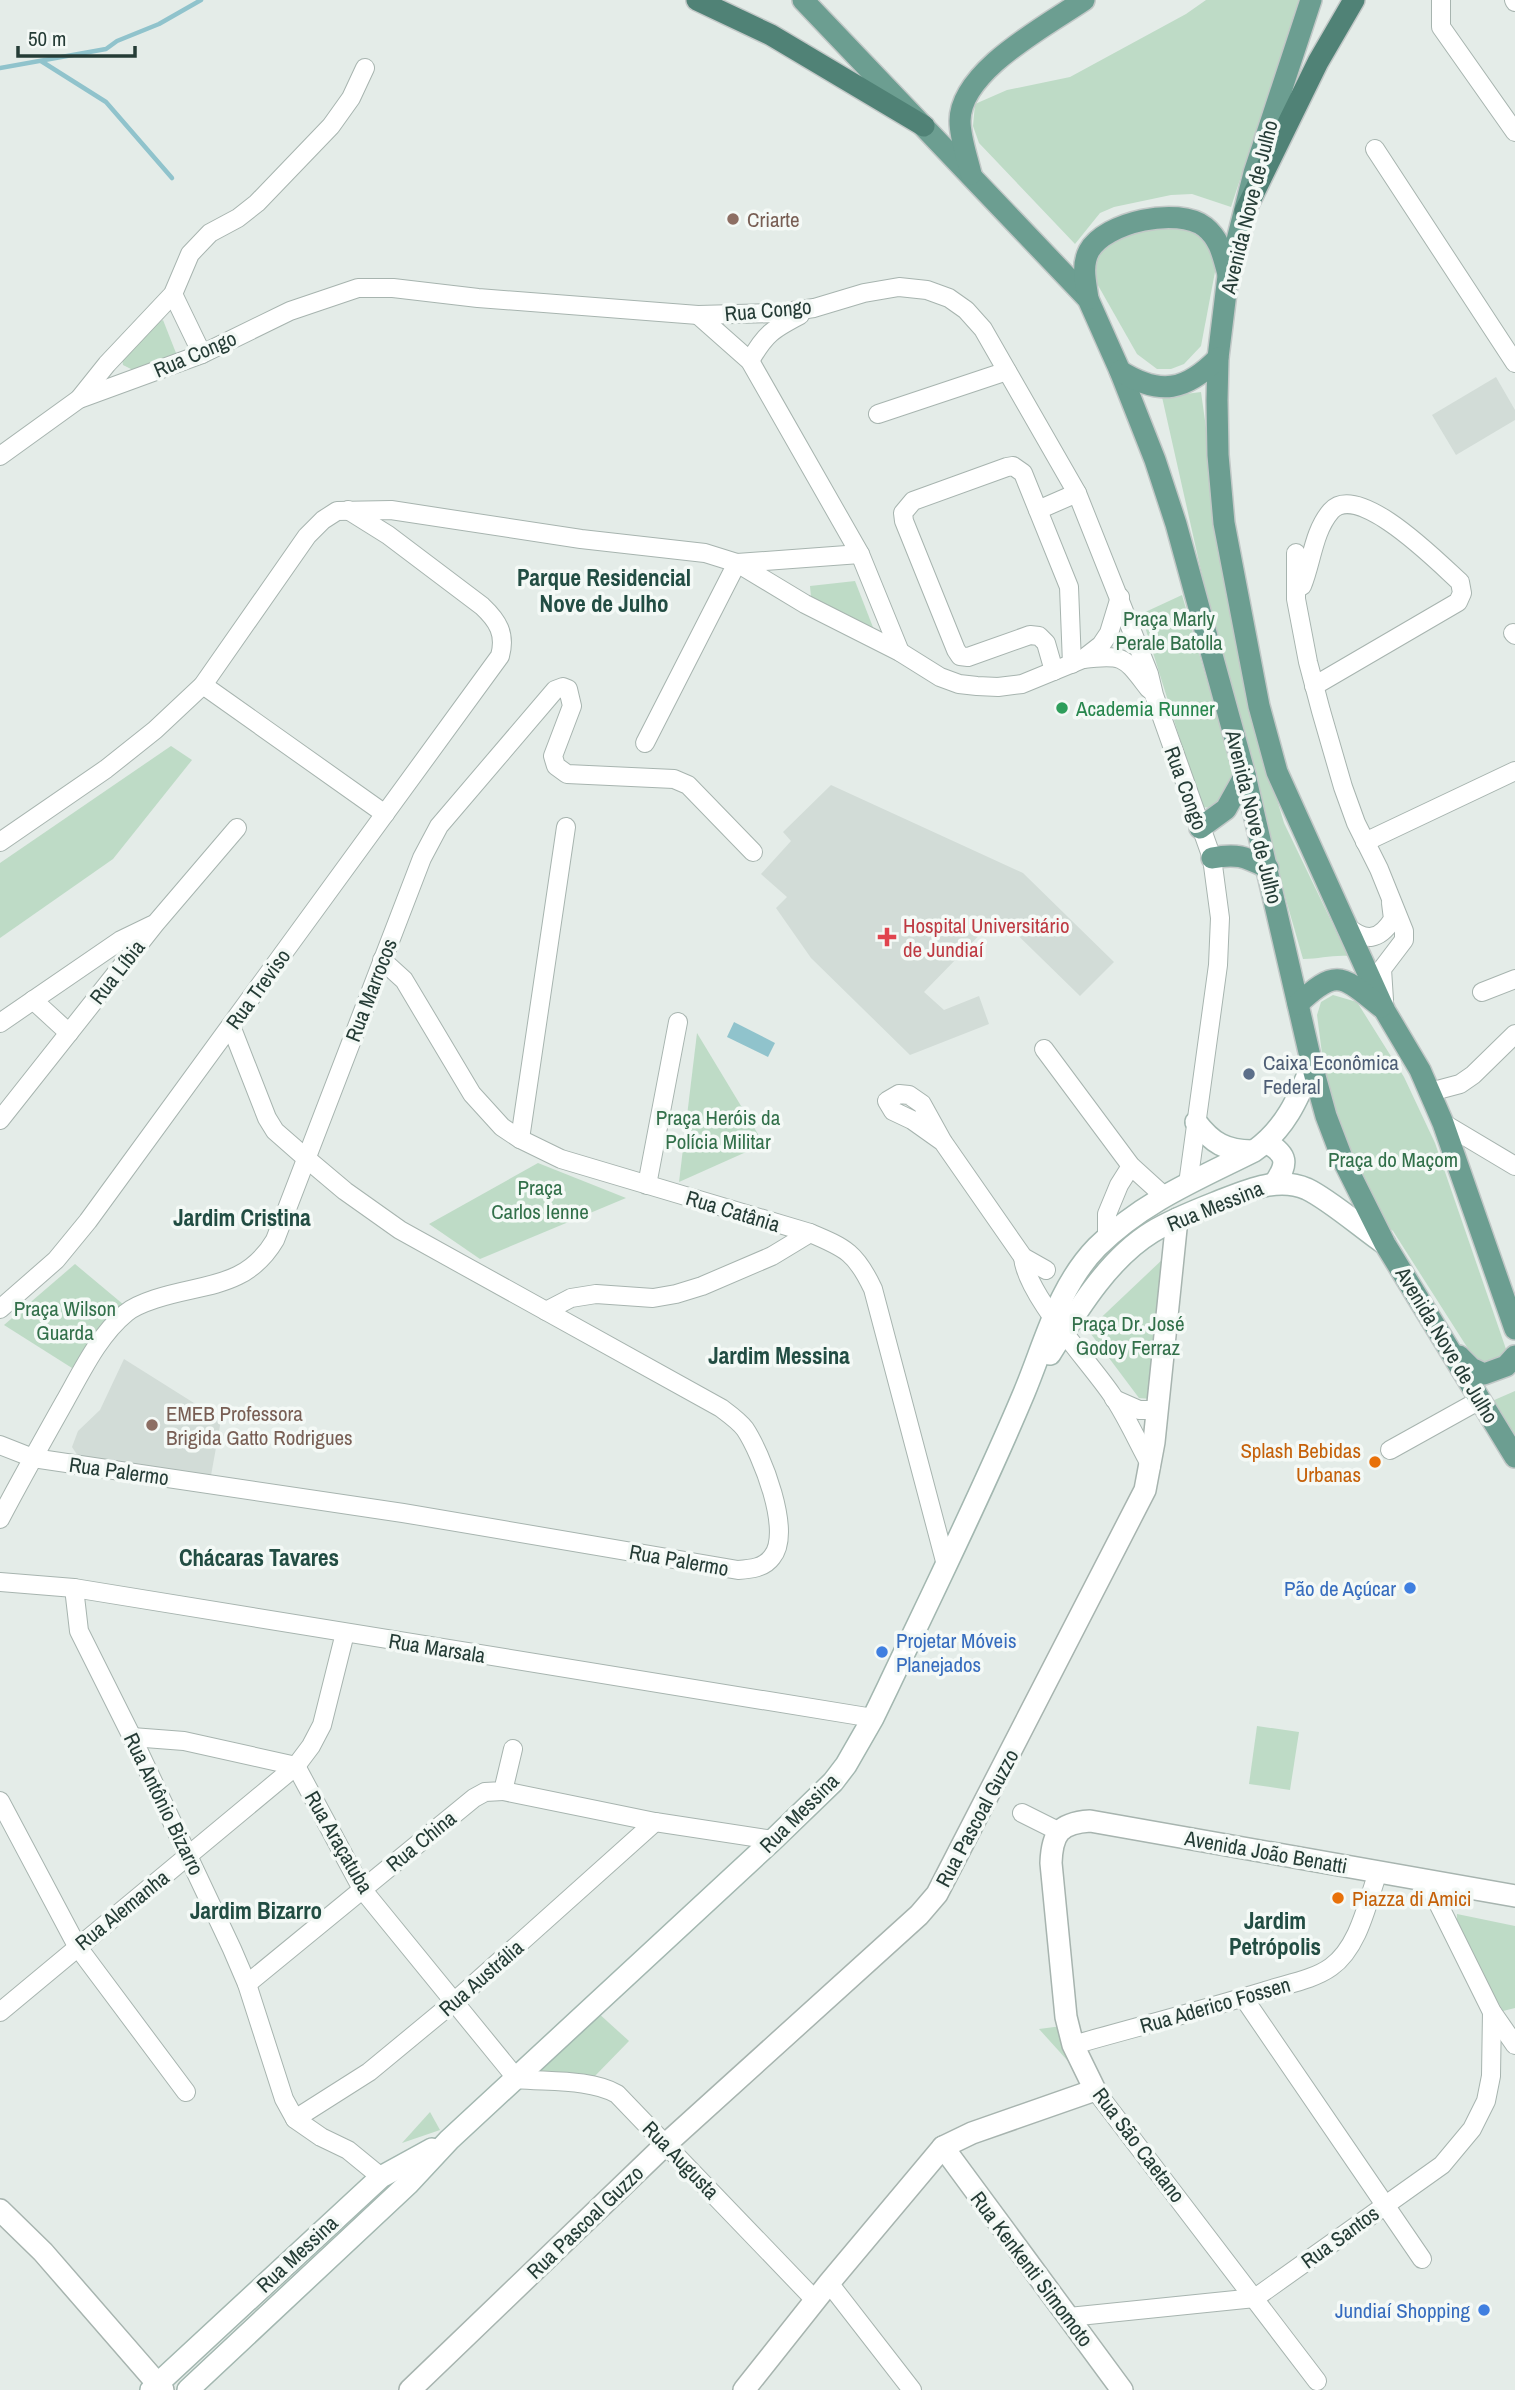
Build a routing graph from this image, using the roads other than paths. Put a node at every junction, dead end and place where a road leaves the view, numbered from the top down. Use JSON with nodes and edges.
{"nodes":[{"id":1,"x":697,"y":0,"type":"edge"},
{"id":2,"x":803,"y":0,"type":"edge"},
{"id":3,"x":1084,"y":0,"type":"edge"},
{"id":4,"x":1311,"y":0,"type":"edge"},
{"id":5,"x":1354,"y":0,"type":"edge"},
{"id":6,"x":1441,"y":0,"type":"edge"},
{"id":7,"x":365,"y":68,"type":"dead end"},
{"id":8,"x":924,"y":126,"type":"junction"},
{"id":9,"x":1515,"y":132,"type":"edge"},
{"id":10,"x":1375,"y":149,"type":"dead end"},
{"id":11,"x":971,"y":176,"type":"junction"},
{"id":12,"x":1244,"y":211,"type":"junction"},
{"id":13,"x":1228,"y":276,"type":"junction"},
{"id":14,"x":173,"y":294,"type":"junction"},
{"id":15,"x":1088,"y":299,"type":"junction"},
{"id":16,"x":814,"y":308,"type":"junction"},
{"id":17,"x":698,"y":315,"type":"junction"},
{"id":18,"x":202,"y":354,"type":"junction"},
{"id":19,"x":1218,"y":358,"type":"junction"},
{"id":20,"x":750,"y":361,"type":"junction"},
{"id":21,"x":1515,"y":363,"type":"edge"},
{"id":22,"x":1007,"y":371,"type":"junction"},
{"id":23,"x":1120,"y":371,"type":"junction"},
{"id":24,"x":79,"y":400,"type":"junction"},
{"id":25,"x":878,"y":414,"type":"dead end"},
{"id":26,"x":0,"y":456,"type":"edge"},
{"id":27,"x":1077,"y":493,"type":"junction"},
{"id":28,"x":348,"y":510,"type":"junction"},
{"id":29,"x":1038,"y":510,"type":"junction"},
{"id":30,"x":1296,"y":553,"type":"dead end"},
{"id":31,"x":860,"y":554,"type":"junction"},
{"id":32,"x":737,"y":563,"type":"junction"},
{"id":33,"x":1120,"y":597,"type":"junction"},
{"id":34,"x":1296,"y":599,"type":"junction"},
{"id":35,"x":900,"y":652,"type":"junction"},
{"id":36,"x":1078,"y":661,"type":"junction"},
{"id":37,"x":1054,"y":671,"type":"junction"},
{"id":38,"x":203,"y":685,"type":"junction"},
{"id":39,"x":1314,"y":686,"type":"junction"},
{"id":40,"x":1154,"y":695,"type":"junction"},
{"id":41,"x":645,"y":743,"type":"dead end"},
{"id":42,"x":1515,"y":771,"type":"edge"},
{"id":43,"x":1245,"y":775,"type":"junction"},
{"id":44,"x":385,"y":814,"type":"junction"},
{"id":45,"x":566,"y":827,"type":"dead end"},
{"id":46,"x":237,"y":828,"type":"dead end"},
{"id":47,"x":1200,"y":828,"type":"junction"},
{"id":48,"x":0,"y":842,"type":"edge"},
{"id":49,"x":1365,"y":842,"type":"junction"},
{"id":50,"x":753,"y":852,"type":"dead end"},
{"id":51,"x":1212,"y":858,"type":"junction"},
{"id":52,"x":1268,"y":868,"type":"junction"},
{"id":53,"x":1390,"y":896,"type":"junction"},
{"id":54,"x":155,"y":924,"type":"junction"},
{"id":55,"x":1346,"y":926,"type":"junction"},
{"id":56,"x":382,"y":960,"type":"junction"},
{"id":57,"x":1515,"y":979,"type":"edge"},
{"id":58,"x":1482,"y":992,"type":"dead end"},
{"id":59,"x":33,"y":1000,"type":"junction"},
{"id":60,"x":1298,"y":1004,"type":"junction"},
{"id":61,"x":1385,"y":1011,"type":"junction"},
{"id":62,"x":678,"y":1022,"type":"dead end"},
{"id":63,"x":0,"y":1023,"type":"edge"},
{"id":64,"x":231,"y":1026,"type":"junction"},
{"id":65,"x":69,"y":1033,"type":"junction"},
{"id":66,"x":1515,"y":1034,"type":"edge"},
{"id":67,"x":1044,"y":1049,"type":"dead end"},
{"id":68,"x":1312,"y":1065,"type":"junction"},
{"id":69,"x":1430,"y":1092,"type":"junction"},
{"id":70,"x":0,"y":1121,"type":"edge"},
{"id":71,"x":1196,"y":1122,"type":"junction"},
{"id":72,"x":1443,"y":1124,"type":"junction"},
{"id":73,"x":520,"y":1139,"type":"junction"},
{"id":74,"x":943,"y":1142,"type":"dead end"},
{"id":75,"x":1260,"y":1147,"type":"junction"},
{"id":76,"x":307,"y":1159,"type":"junction"},
{"id":77,"x":1131,"y":1166,"type":"junction"},
{"id":78,"x":1515,"y":1166,"type":"edge"},
{"id":79,"x":1188,"y":1184,"type":"junction"},
{"id":80,"x":1275,"y":1184,"type":"junction"},
{"id":81,"x":648,"y":1185,"type":"junction"},
{"id":82,"x":1164,"y":1196,"type":"junction"},
{"id":83,"x":1177,"y":1219,"type":"junction"},
{"id":84,"x":810,"y":1234,"type":"junction"},
{"id":85,"x":1107,"y":1238,"type":"junction"},
{"id":86,"x":1385,"y":1244,"type":"junction"},
{"id":87,"x":1023,"y":1257,"type":"junction"},
{"id":88,"x":1046,"y":1270,"type":"junction"},
{"id":89,"x":1077,"y":1270,"type":"junction"},
{"id":90,"x":1035,"y":1290,"type":"junction"},
{"id":91,"x":0,"y":1308,"type":"edge"},
{"id":92,"x":546,"y":1311,"type":"junction"},
{"id":93,"x":1059,"y":1325,"type":"junction"},
{"id":94,"x":1515,"y":1329,"type":"edge"},
{"id":95,"x":1450,"y":1348,"type":"junction"},
{"id":96,"x":1515,"y":1356,"type":"edge"},
{"id":97,"x":1114,"y":1398,"type":"junction"},
{"id":98,"x":1480,"y":1401,"type":"junction"},
{"id":99,"x":1157,"y":1410,"type":"junction"},
{"id":100,"x":0,"y":1445,"type":"edge"},
{"id":101,"x":1390,"y":1450,"type":"dead end"},
{"id":102,"x":1515,"y":1457,"type":"edge"},
{"id":103,"x":33,"y":1458,"type":"junction"},
{"id":104,"x":1151,"y":1466,"type":"junction"},
{"id":105,"x":0,"y":1519,"type":"edge"},
{"id":106,"x":946,"y":1565,"type":"junction"},
{"id":107,"x":0,"y":1582,"type":"edge"},
{"id":108,"x":74,"y":1588,"type":"junction"},
{"id":109,"x":345,"y":1633,"type":"junction"},
{"id":110,"x":873,"y":1718,"type":"junction"},
{"id":111,"x":132,"y":1737,"type":"junction"},
{"id":112,"x":513,"y":1749,"type":"dead end"},
{"id":113,"x":296,"y":1766,"type":"junction"},
{"id":114,"x":503,"y":1791,"type":"junction"},
{"id":115,"x":0,"y":1801,"type":"edge"},
{"id":116,"x":1022,"y":1813,"type":"dead end"},
{"id":117,"x":655,"y":1822,"type":"junction"},
{"id":118,"x":1058,"y":1831,"type":"junction"},
{"id":119,"x":773,"y":1840,"type":"junction"},
{"id":120,"x":188,"y":1856,"type":"junction"},
{"id":121,"x":1378,"y":1872,"type":"junction"},
{"id":122,"x":1426,"y":1879,"type":"junction"},
{"id":123,"x":362,"y":1889,"type":"junction"},
{"id":124,"x":1515,"y":1896,"type":"edge"},
{"id":125,"x":77,"y":1946,"type":"junction"},
{"id":126,"x":247,"y":1984,"type":"junction"},
{"id":127,"x":1243,"y":1997,"type":"junction"},
{"id":128,"x":455,"y":2001,"type":"junction"},
{"id":129,"x":0,"y":2012,"type":"edge"},
{"id":130,"x":1492,"y":2012,"type":"junction"},
{"id":131,"x":1073,"y":2045,"type":"junction"},
{"id":132,"x":1515,"y":2045,"type":"edge"},
{"id":133,"x":517,"y":2079,"type":"junction"},
{"id":134,"x":1095,"y":2090,"type":"junction"},
{"id":135,"x":186,"y":2092,"type":"dead end"},
{"id":136,"x":295,"y":2119,"type":"junction"},
{"id":137,"x":449,"y":2140,"type":"junction"},
{"id":138,"x":666,"y":2144,"type":"junction"},
{"id":139,"x":943,"y":2147,"type":"junction"},
{"id":140,"x":381,"y":2177,"type":"junction"},
{"id":141,"x":1386,"y":2204,"type":"junction"},
{"id":142,"x":0,"y":2210,"type":"edge"},
{"id":143,"x":1422,"y":2259,"type":"dead end"},
{"id":144,"x":829,"y":2283,"type":"junction"},
{"id":145,"x":1255,"y":2298,"type":"junction"},
{"id":146,"x":815,"y":2300,"type":"junction"},
{"id":147,"x":1069,"y":2317,"type":"junction"},
{"id":148,"x":1317,"y":2381,"type":"dead end"},
{"id":149,"x":157,"y":2388,"type":"edge"},
{"id":150,"x":188,"y":2390,"type":"edge"},
{"id":151,"x":410,"y":2390,"type":"edge"},
{"id":152,"x":744,"y":2390,"type":"edge"},
{"id":153,"x":912,"y":2390,"type":"edge"},
{"id":154,"x":1122,"y":2390,"type":"edge"}],
"edges":[{"from":1,"to":8,"type":"highway"},
{"from":2,"to":8,"type":"main road","name":"Avenida Nove de Julho"},
{"from":3,"to":11,"type":"main road"},
{"from":4,"to":12,"type":"main road","name":"Avenida Nove de Julho"},
{"from":5,"to":12,"type":"highway"},
{"from":6,"to":9,"type":"street"},
{"from":7,"to":14,"type":"street"},
{"from":8,"to":11,"type":"main road","name":"Avenida Nove de Julho"},
{"from":10,"to":21,"type":"street"},
{"from":11,"to":15,"type":"main road","name":"Avenida Nove de Julho"},
{"from":12,"to":13,"type":"main road","name":"Avenida Nove de Julho"},
{"from":13,"to":15,"type":"main road"},
{"from":13,"to":19,"type":"main road","name":"Avenida Nove de Julho"},
{"from":14,"to":18,"type":"street"},
{"from":14,"to":24,"type":"street"},
{"from":15,"to":23,"type":"main road","name":"Avenida Nove de Julho"},
{"from":16,"to":17,"type":"street","name":"Rua Congo"},
{"from":16,"to":20,"type":"street"},
{"from":16,"to":22,"type":"street","name":"Rua Congo"},
{"from":17,"to":18,"type":"street","name":"Rua Congo"},
{"from":17,"to":20,"type":"street"},
{"from":18,"to":24,"type":"street","name":"Rua Congo"},
{"from":19,"to":23,"type":"main road"},
{"from":19,"to":55,"type":"main road","name":"Avenida Nove de Julho"},
{"from":20,"to":31,"type":"street"},
{"from":22,"to":25,"type":"street"},
{"from":22,"to":27,"type":"street","name":"Rua Congo"},
{"from":23,"to":43,"type":"main road","name":"Avenida Nove de Julho"},
{"from":24,"to":26,"type":"street","name":"Rua Congo"},
{"from":27,"to":29,"type":"street"},
{"from":27,"to":33,"type":"street","name":"Rua Congo"},
{"from":28,"to":32,"type":"street"},
{"from":28,"to":38,"type":"street"},
{"from":28,"to":44,"type":"street","name":"Rua Treviso"},
{"from":29,"to":36,"type":"street"},
{"from":29,"to":37,"type":"street"},
{"from":30,"to":34,"type":"street"},
{"from":31,"to":32,"type":"street"},
{"from":31,"to":35,"type":"street"},
{"from":32,"to":35,"type":"street"},
{"from":32,"to":41,"type":"street"},
{"from":33,"to":36,"type":"street"},
{"from":33,"to":40,"type":"street","name":"Rua Congo"},
{"from":34,"to":39,"type":"street"},
{"from":34,"to":39,"type":"street"},
{"from":35,"to":37,"type":"street"},
{"from":36,"to":37,"type":"street"},
{"from":36,"to":40,"type":"street"},
{"from":38,"to":44,"type":"street"},
{"from":38,"to":48,"type":"street"},
{"from":39,"to":49,"type":"street"},
{"from":40,"to":47,"type":"street","name":"Rua Congo"},
{"from":42,"to":49,"type":"street"},
{"from":43,"to":47,"type":"main road"},
{"from":43,"to":52,"type":"main road","name":"Avenida Nove de Julho"},
{"from":44,"to":64,"type":"street","name":"Rua Treviso"},
{"from":45,"to":73,"type":"street"},
{"from":46,"to":54,"type":"street","name":"Rua Líbia"},
{"from":47,"to":51,"type":"street","name":"Rua Congo"},
{"from":49,"to":53,"type":"street"},
{"from":50,"to":56,"type":"street","name":"Rua Marrocos"},
{"from":51,"to":52,"type":"main road"},
{"from":51,"to":71,"type":"street","name":"Rua Congo"},
{"from":52,"to":60,"type":"main road","name":"Avenida Nove de Julho"},
{"from":53,"to":55,"type":"street"},
{"from":53,"to":61,"type":"street"},
{"from":54,"to":59,"type":"street"},
{"from":54,"to":65,"type":"street","name":"Rua Líbia"},
{"from":55,"to":61,"type":"main road","name":"Avenida Nove de Julho"},
{"from":56,"to":73,"type":"street","name":"Rua Catânia"},
{"from":56,"to":76,"type":"street","name":"Rua Marrocos"},
{"from":57,"to":58,"type":"street"},
{"from":59,"to":63,"type":"street"},
{"from":59,"to":65,"type":"street"},
{"from":60,"to":61,"type":"main road"},
{"from":60,"to":68,"type":"main road","name":"Avenida Nove de Julho"},
{"from":61,"to":69,"type":"main road","name":"Avenida Nove de Julho"},
{"from":62,"to":81,"type":"street"},
{"from":64,"to":76,"type":"street","name":"Rua Palermo"},
{"from":64,"to":91,"type":"street","name":"Rua Treviso"},
{"from":65,"to":70,"type":"street","name":"Rua Líbia"},
{"from":66,"to":69,"type":"street"},
{"from":67,"to":77,"type":"street"},
{"from":68,"to":75,"type":"street","name":"Rua Messina"},
{"from":68,"to":86,"type":"main road","name":"Avenida Nove de Julho"},
{"from":69,"to":72,"type":"main road","name":"Avenida Nove de Julho"},
{"from":71,"to":75,"type":"street"},
{"from":71,"to":79,"type":"street","name":"Rua Congo"},
{"from":72,"to":78,"type":"street"},
{"from":72,"to":94,"type":"main road","name":"Avenida Nove de Julho"},
{"from":73,"to":81,"type":"street","name":"Rua Catânia"},
{"from":74,"to":87,"type":"street"},
{"from":75,"to":79,"type":"street","name":"Rua Messina"},
{"from":75,"to":80,"type":"street"},
{"from":76,"to":92,"type":"street","name":"Rua Palermo"},
{"from":76,"to":103,"type":"street","name":"Rua Marrocos"},
{"from":77,"to":82,"type":"street"},
{"from":77,"to":85,"type":"street"},
{"from":79,"to":82,"type":"street","name":"Rua Messina"},
{"from":80,"to":83,"type":"street","name":"Rua Messina"},
{"from":80,"to":86,"type":"street","name":"Rua Messina"},
{"from":81,"to":84,"type":"street","name":"Rua Catânia"},
{"from":82,"to":85,"type":"street","name":"Rua Messina"},
{"from":83,"to":93,"type":"street","name":"Rua Messina"},
{"from":83,"to":99,"type":"street","name":"Rua Pascoal Guzzo"},
{"from":84,"to":92,"type":"street"},
{"from":84,"to":106,"type":"street","name":"Rua Catânia"},
{"from":85,"to":89,"type":"street","name":"Rua Messina"},
{"from":86,"to":95,"type":"main road","name":"Avenida Nove de Julho"},
{"from":87,"to":88,"type":"street"},
{"from":87,"to":90,"type":"street"},
{"from":88,"to":89,"type":"street"},
{"from":88,"to":90,"type":"street"},
{"from":89,"to":93,"type":"street","name":"Rua Messina"},
{"from":90,"to":93,"type":"street"},
{"from":92,"to":103,"type":"street","name":"Rua Palermo"},
{"from":93,"to":97,"type":"street"},
{"from":93,"to":106,"type":"street","name":"Rua Messina"},
{"from":95,"to":96,"type":"main road"},
{"from":95,"to":98,"type":"main road","name":"Avenida Nove de Julho"},
{"from":97,"to":99,"type":"street"},
{"from":97,"to":104,"type":"street"},
{"from":98,"to":101,"type":"street"},
{"from":98,"to":102,"type":"main road","name":"Avenida Nove de Julho"},
{"from":99,"to":104,"type":"street","name":"Rua Pascoal Guzzo"},
{"from":100,"to":103,"type":"street"},
{"from":103,"to":105,"type":"street","name":"Rua Marrocos"},
{"from":104,"to":138,"type":"street","name":"Rua Pascoal Guzzo"},
{"from":106,"to":110,"type":"street","name":"Rua Messina"},
{"from":107,"to":108,"type":"street","name":"Rua Marsala"},
{"from":108,"to":109,"type":"street","name":"Rua Marsala"},
{"from":108,"to":111,"type":"street","name":"Rua Antônio Bizarro"},
{"from":109,"to":110,"type":"street","name":"Rua Marsala"},
{"from":109,"to":113,"type":"street","name":"Rua Alemanha"},
{"from":110,"to":119,"type":"street","name":"Rua Messina"},
{"from":111,"to":113,"type":"street","name":"Rua Araçatuba"},
{"from":111,"to":120,"type":"street","name":"Rua Antônio Bizarro"},
{"from":112,"to":114,"type":"street"},
{"from":113,"to":120,"type":"street","name":"Rua Alemanha"},
{"from":113,"to":123,"type":"street","name":"Rua Araçatuba"},
{"from":114,"to":117,"type":"street"},
{"from":114,"to":123,"type":"street","name":"Rua China"},
{"from":115,"to":125,"type":"street"},
{"from":116,"to":118,"type":"street"},
{"from":117,"to":119,"type":"street"},
{"from":117,"to":128,"type":"street","name":"Rua Austrália"},
{"from":118,"to":121,"type":"street","name":"Avenida João Benatti"},
{"from":118,"to":131,"type":"street","name":"Rua São Caetano"},
{"from":119,"to":133,"type":"street","name":"Rua Messina"},
{"from":120,"to":125,"type":"street","name":"Rua Alemanha"},
{"from":120,"to":126,"type":"street","name":"Rua Antônio Bizarro"},
{"from":121,"to":122,"type":"street","name":"Avenida João Benatti"},
{"from":121,"to":127,"type":"street","name":"Rua Aderico Fossen"},
{"from":122,"to":124,"type":"street","name":"Avenida João Benatti"},
{"from":122,"to":130,"type":"street"},
{"from":123,"to":126,"type":"street","name":"Rua China"},
{"from":123,"to":128,"type":"street","name":"Rua Araçatuba"},
{"from":125,"to":129,"type":"street","name":"Rua Alemanha"},
{"from":125,"to":135,"type":"street"},
{"from":126,"to":136,"type":"street","name":"Rua Antônio Bizarro"},
{"from":127,"to":131,"type":"street","name":"Rua Aderico Fossen"},
{"from":127,"to":141,"type":"street"},
{"from":128,"to":133,"type":"street","name":"Rua Araçatuba"},
{"from":128,"to":136,"type":"street","name":"Rua Austrália"},
{"from":130,"to":132,"type":"street"},
{"from":130,"to":141,"type":"street","name":"Rua Santos"},
{"from":131,"to":134,"type":"street","name":"Rua São Caetano"},
{"from":133,"to":137,"type":"street","name":"Rua Messina"},
{"from":133,"to":138,"type":"street","name":"Rua Augusta"},
{"from":134,"to":139,"type":"street"},
{"from":134,"to":145,"type":"street","name":"Rua São Caetano"},
{"from":136,"to":140,"type":"street"},
{"from":137,"to":140,"type":"street","name":"Rua Messina"},
{"from":137,"to":150,"type":"street","name":"Rua Messina"},
{"from":138,"to":146,"type":"street","name":"Rua Augusta"},
{"from":138,"to":151,"type":"street","name":"Rua Pascoal Guzzo"},
{"from":139,"to":144,"type":"street"},
{"from":139,"to":147,"type":"street","name":"Rua Kenkenti Simomoto"},
{"from":140,"to":149,"type":"street","name":"Rua Messina"},
{"from":141,"to":143,"type":"street"},
{"from":141,"to":145,"type":"street","name":"Rua Santos"},
{"from":142,"to":149,"type":"street"},
{"from":144,"to":146,"type":"street"},
{"from":144,"to":153,"type":"street"},
{"from":145,"to":147,"type":"street","name":"Rua Santos"},
{"from":145,"to":148,"type":"street","name":"Rua São Caetano"},
{"from":146,"to":152,"type":"street"},
{"from":147,"to":154,"type":"street","name":"Rua Kenkenti Simomoto"}]}
